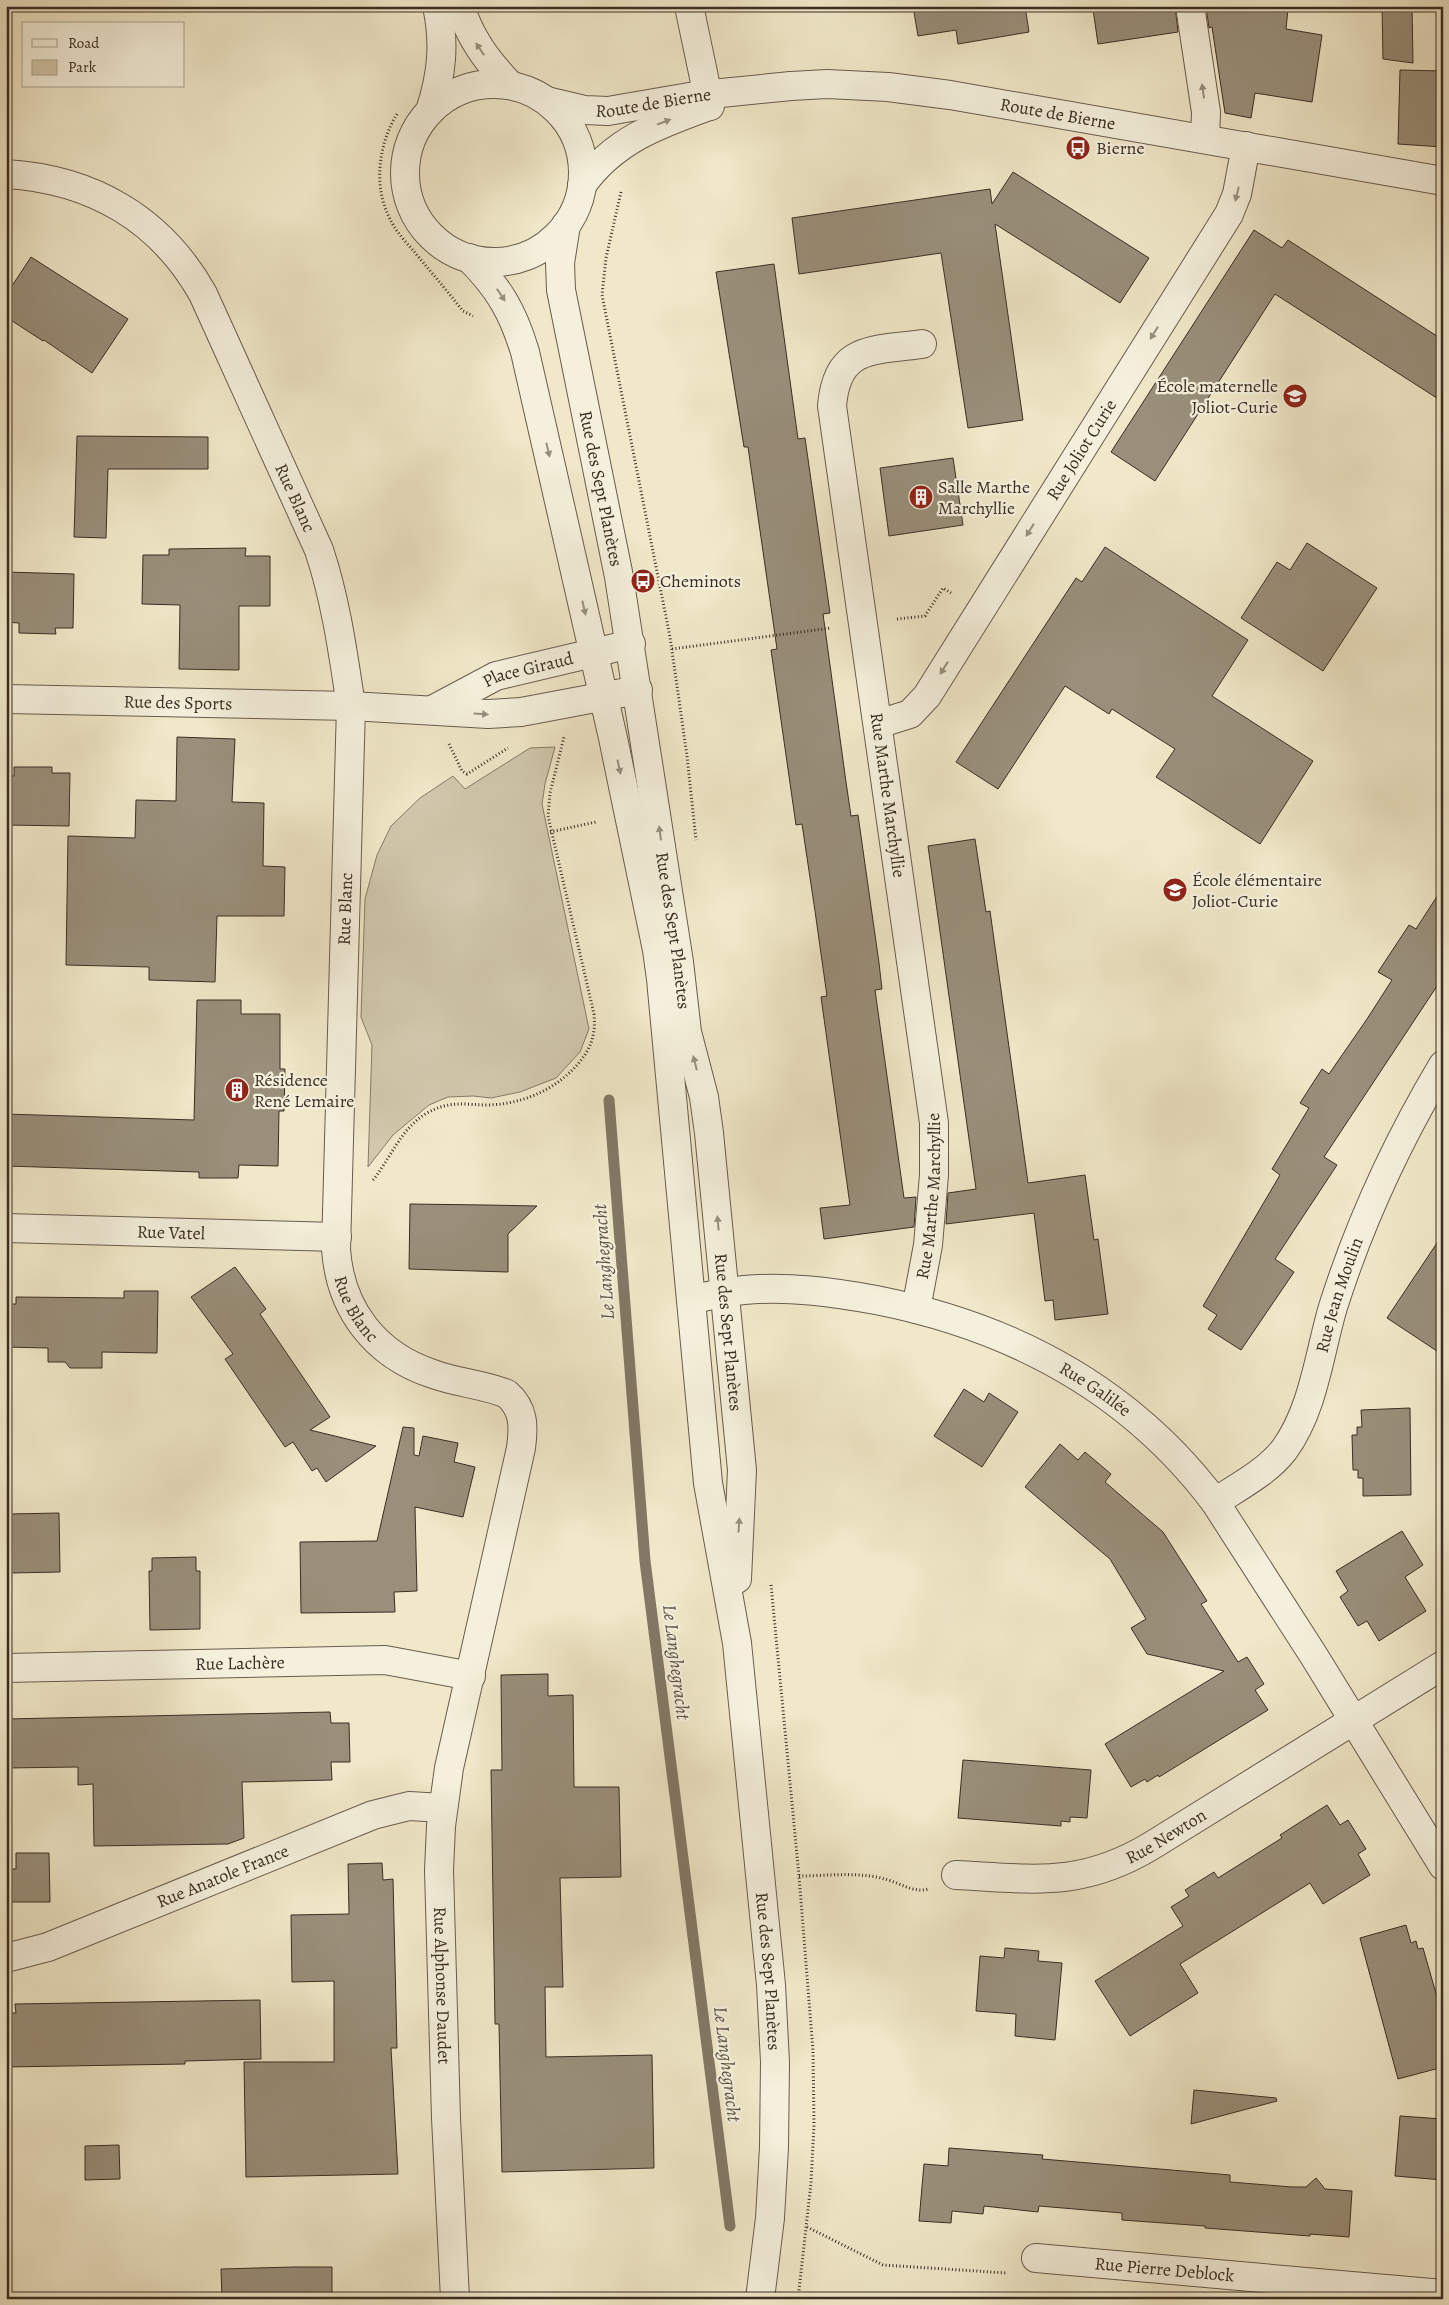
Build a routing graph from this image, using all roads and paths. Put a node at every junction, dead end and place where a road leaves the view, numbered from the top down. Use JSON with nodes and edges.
{"nodes":[{"id":1,"x":437,"y":6,"type":"edge"},
{"id":2,"x":460,"y":6,"type":"edge"},
{"id":3,"x":689,"y":6,"type":"edge"},
{"id":4,"x":1190,"y":6,"type":"edge"},
{"id":5,"x":510,"y":85,"type":"junction"},
{"id":6,"x":709,"y":100,"type":"junction"},
{"id":7,"x":547,"y":101,"type":"junction"},
{"id":8,"x":400,"y":110,"type":"dead end"},
{"id":9,"x":430,"y":111,"type":"junction"},
{"id":10,"x":1206,"y":139,"type":"junction"},
{"id":11,"x":621,"y":145,"type":"junction"},
{"id":12,"x":1246,"y":146,"type":"junction"},
{"id":13,"x":10,"y":175,"type":"edge"},
{"id":14,"x":1443,"y":181,"type":"edge"},
{"id":15,"x":582,"y":185,"type":"junction"},
{"id":16,"x":566,"y":225,"type":"junction"},
{"id":17,"x":469,"y":258,"type":"junction"},
{"id":18,"x":563,"y":302,"type":"junction"},
{"id":19,"x":512,"y":313,"type":"junction"},
{"id":20,"x":922,"y":344,"type":"dead end"},
{"id":21,"x":631,"y":644,"type":"junction"},
{"id":22,"x":594,"y":652,"type":"junction"},
{"id":23,"x":638,"y":690,"type":"junction"},
{"id":24,"x":603,"y":696,"type":"junction"},
{"id":25,"x":6,"y":699,"type":"edge"},
{"id":26,"x":351,"y":706,"type":"junction"},
{"id":27,"x":432,"y":710,"type":"junction"},
{"id":28,"x":878,"y":724,"type":"junction"},
{"id":29,"x":564,"y":736,"type":"dead end"},
{"id":30,"x":598,"y":821,"type":"dead end"},
{"id":31,"x":550,"y":832,"type":"junction"},
{"id":32,"x":1443,"y":1066,"type":"edge"},
{"id":33,"x":338,"y":1196,"type":"junction"},
{"id":34,"x":6,"y":1228,"type":"edge"},
{"id":35,"x":337,"y":1237,"type":"junction"},
{"id":36,"x":725,"y":1293,"type":"junction"},
{"id":37,"x":692,"y":1299,"type":"junction"},
{"id":38,"x":916,"y":1309,"type":"junction"},
{"id":39,"x":1215,"y":1502,"type":"junction"},
{"id":40,"x":737,"y":1643,"type":"junction"},
{"id":41,"x":1443,"y":1665,"type":"edge"},
{"id":42,"x":6,"y":1668,"type":"edge"},
{"id":43,"x":471,"y":1676,"type":"junction"},
{"id":44,"x":1353,"y":1721,"type":"junction"},
{"id":45,"x":443,"y":1808,"type":"junction"},
{"id":46,"x":1443,"y":1866,"type":"edge"},
{"id":47,"x":956,"y":1875,"type":"joint"},
{"id":48,"x":799,"y":1876,"type":"dead end"},
{"id":49,"x":6,"y":1958,"type":"edge"},
{"id":50,"x":807,"y":2227,"type":"dead end"},
{"id":51,"x":1036,"y":2258,"type":"joint"},
{"id":52,"x":1443,"y":2294,"type":"edge"},
{"id":53,"x":455,"y":2299,"type":"edge"},
{"id":54,"x":760,"y":2299,"type":"edge"}],
"edges":[{"from":1,"to":9,"type":"street"},
{"from":5,"to":2,"type":"street","one_way":true},
{"from":3,"to":6,"type":"street"},
{"from":10,"to":4,"type":"street","one_way":true},
{"from":5,"to":7,"type":"street"},
{"from":5,"to":9,"type":"street"},
{"from":6,"to":7,"type":"street","name":"Route de Bierne"},
{"from":6,"to":10,"type":"street","name":"Route de Bierne"},
{"from":11,"to":6,"type":"street","name":"Route de Bierne","one_way":true},
{"from":7,"to":15,"type":"street"},
{"from":8,"to":19,"type":"path"},
{"from":9,"to":17,"type":"street"},
{"from":10,"to":12,"type":"street","name":"Route de Bierne"},
{"from":11,"to":15,"type":"street","name":"Route de Bierne"},
{"from":11,"to":18,"type":"path"},
{"from":12,"to":14,"type":"street","name":"Route de Bierne"},
{"from":12,"to":28,"type":"street","name":"Rue Joliot Curie","one_way":true},
{"from":13,"to":26,"type":"street","name":"Rue Blanc"},
{"from":15,"to":16,"type":"street"},
{"from":16,"to":17,"type":"street"},
{"from":16,"to":18,"type":"street","name":"Rue des Sept Planètes"},
{"from":17,"to":19,"type":"street","name":"Rue des Sept Planètes","one_way":true},
{"from":18,"to":21,"type":"street","name":"Rue des Sept Planètes"},
{"from":19,"to":22,"type":"street","name":"Rue des Sept Planètes","one_way":true},
{"from":20,"to":28,"type":"street","name":"Rue Marthe Marchyllie"},
{"from":21,"to":22,"type":"street","name":"Place Giraud"},
{"from":21,"to":23,"type":"street","name":"Rue des Sept Planètes"},
{"from":22,"to":24,"type":"street","name":"Rue des Sept Planètes"},
{"from":22,"to":27,"type":"street","name":"Place Giraud"},
{"from":23,"to":24,"type":"street","name":"Place Giraud"},
{"from":36,"to":23,"type":"street","name":"Rue des Sept Planètes","one_way":true},
{"from":27,"to":24,"type":"street","name":"Place Giraud","one_way":true},
{"from":24,"to":37,"type":"street","name":"Rue des Sept Planètes","one_way":true},
{"from":25,"to":26,"type":"street","name":"Rue des Sports"},
{"from":26,"to":27,"type":"street","name":"Place Giraud"},
{"from":26,"to":33,"type":"street","name":"Rue Blanc"},
{"from":28,"to":38,"type":"street","name":"Rue Marthe Marchyllie"},
{"from":29,"to":31,"type":"path"},
{"from":30,"to":31,"type":"path"},
{"from":31,"to":33,"type":"path"},
{"from":32,"to":39,"type":"street","name":"Rue Jean Moulin"},
{"from":33,"to":35,"type":"street","name":"Rue Blanc"},
{"from":34,"to":35,"type":"street","name":"Rue Vatel"},
{"from":35,"to":43,"type":"street","name":"Rue Blanc"},
{"from":36,"to":37,"type":"street","name":"Rue Galilée"},
{"from":36,"to":38,"type":"street","name":"Rue Galilée"},
{"from":40,"to":36,"type":"street","name":"Rue des Sept Planètes","one_way":true},
{"from":37,"to":40,"type":"street","name":"Rue des Sept Planètes"},
{"from":38,"to":39,"type":"street","name":"Rue Galilée"},
{"from":39,"to":44,"type":"street","name":"Rue Galilée"},
{"from":40,"to":54,"type":"street","name":"Rue des Sept Planètes"},
{"from":41,"to":44,"type":"street","name":"Rue Newton"},
{"from":42,"to":43,"type":"street","name":"Rue Lachère"},
{"from":43,"to":45,"type":"street","name":"Rue Alphonse Daudet"},
{"from":44,"to":46,"type":"street","name":"Rue Galilée"},
{"from":44,"to":47,"type":"street","name":"Rue Newton"},
{"from":45,"to":49,"type":"street","name":"Rue Anatole France"},
{"from":45,"to":53,"type":"street","name":"Rue Alphonse Daudet"},
{"from":47,"to":48,"type":"path"},
{"from":50,"to":51,"type":"path"},
{"from":51,"to":52,"type":"street","name":"Rue Pierre Deblock"}]}
